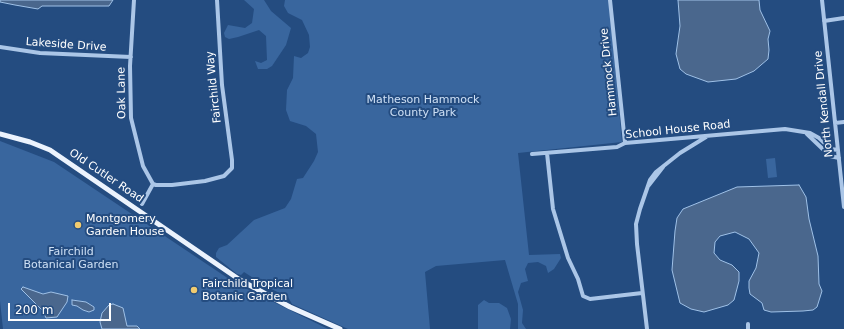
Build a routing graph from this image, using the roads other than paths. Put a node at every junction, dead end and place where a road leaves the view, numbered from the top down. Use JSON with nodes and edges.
{"nodes":[{"id":1,"x":134,"y":0,"type":"edge"},
{"id":2,"x":217,"y":0,"type":"edge"},
{"id":3,"x":610,"y":0,"type":"edge"},
{"id":4,"x":822,"y":0,"type":"edge"},
{"id":5,"x":844,"y":18,"type":"edge"},
{"id":6,"x":824,"y":21,"type":"junction"},
{"id":7,"x":0,"y":47,"type":"edge"},
{"id":8,"x":131,"y":57,"type":"junction"},
{"id":9,"x":844,"y":122,"type":"edge"},
{"id":10,"x":835,"y":123,"type":"junction"},
{"id":11,"x":803,"y":132,"type":"junction"},
{"id":12,"x":0,"y":134,"type":"edge"},
{"id":13,"x":707,"y":136,"type":"junction"},
{"id":14,"x":625,"y":143,"type":"junction"},
{"id":15,"x":838,"y":150,"type":"junction"},
{"id":16,"x":547,"y":153,"type":"junction"},
{"id":17,"x":532,"y":154,"type":"dead end"},
{"id":18,"x":839,"y":158,"type":"junction"},
{"id":19,"x":152,"y":184,"type":"junction"},
{"id":20,"x":142,"y":204,"type":"dead end"},
{"id":21,"x":844,"y":207,"type":"edge"},
{"id":22,"x":642,"y":293,"type":"junction"},
{"id":23,"x":340,"y":329,"type":"edge"},
{"id":24,"x":647,"y":329,"type":"edge"}],
"edges":[{"from":1,"to":8,"type":"street","name":"Oak Lane"},
{"from":2,"to":19,"type":"street","name":"Fairchild Way"},
{"from":3,"to":14,"type":"street","name":"Hammock Drive"},
{"from":4,"to":6,"type":"street","name":"North Kendall Drive"},
{"from":5,"to":6,"type":"street"},
{"from":6,"to":10,"type":"street","name":"North Kendall Drive"},
{"from":7,"to":8,"type":"street","name":"Lakeside Drive"},
{"from":8,"to":19,"type":"street","name":"Oak Lane"},
{"from":9,"to":10,"type":"street"},
{"from":10,"to":15,"type":"street","name":"North Kendall Drive"},
{"from":11,"to":13,"type":"street","name":"School House Road"},
{"from":11,"to":15,"type":"street","name":"School House Road"},
{"from":11,"to":18,"type":"street"},
{"from":12,"to":23,"type":"main road","name":"Old Cutler Road"},
{"from":13,"to":14,"type":"street","name":"School House Road"},
{"from":13,"to":22,"type":"street"},
{"from":14,"to":16,"type":"street","name":"School House Road"},
{"from":15,"to":18,"type":"street","name":"North Kendall Drive"},
{"from":16,"to":17,"type":"street","name":"School House Road"},
{"from":16,"to":22,"type":"street"},
{"from":18,"to":21,"type":"street","name":"North Kendall Drive"},
{"from":19,"to":20,"type":"street"},
{"from":22,"to":24,"type":"street"}]}
